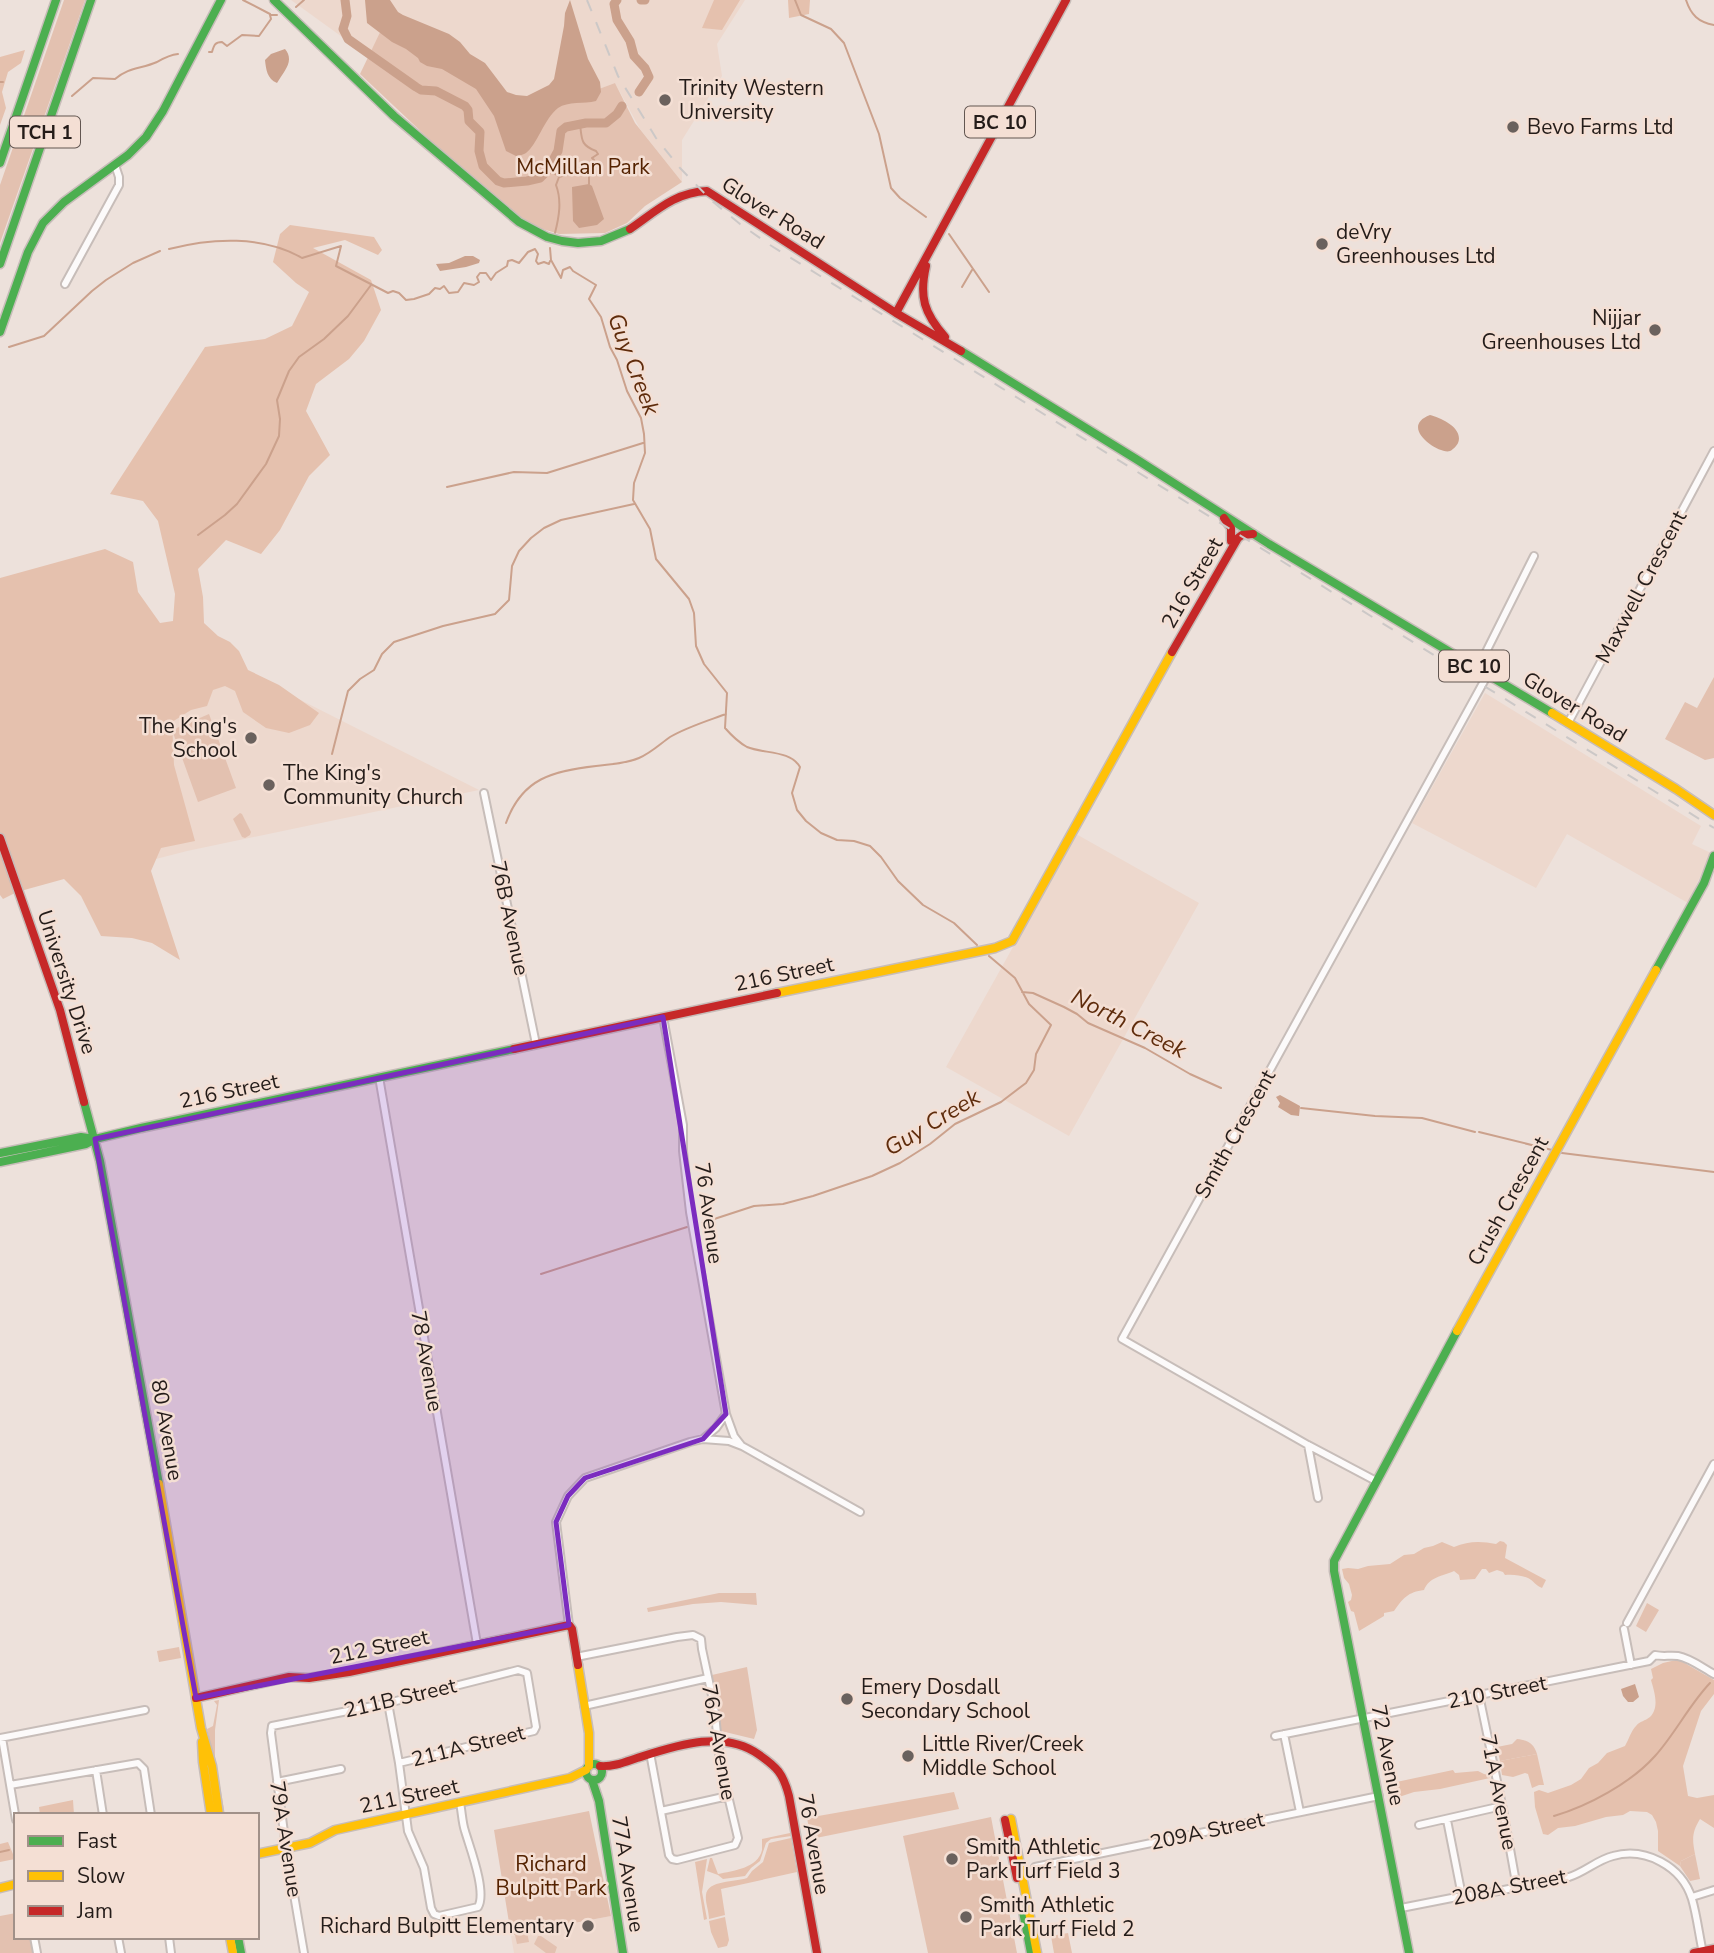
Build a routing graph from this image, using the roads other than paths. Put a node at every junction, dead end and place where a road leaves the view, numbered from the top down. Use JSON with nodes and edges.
{"nodes":[{"id":1,"x":56,"y":0,"type":"edge"},
{"id":2,"x":91,"y":0,"type":"edge"},
{"id":3,"x":219,"y":0,"type":"edge"},
{"id":4,"x":274,"y":0,"type":"edge"},
{"id":5,"x":1066,"y":0,"type":"edge"},
{"id":6,"x":0,"y":163,"type":"edge"},
{"id":7,"x":115,"y":165,"type":"junction"},
{"id":8,"x":933,"y":243,"type":"junction"},
{"id":9,"x":0,"y":264,"type":"edge"},
{"id":10,"x":65,"y":284,"type":"dead end"},
{"id":11,"x":895,"y":313,"type":"junction"},
{"id":12,"x":0,"y":332,"type":"edge"},
{"id":13,"x":954,"y":347,"type":"junction"},
{"id":14,"x":1714,"y":452,"type":"edge"},
{"id":15,"x":1136,"y":458,"type":"junction"},
{"id":16,"x":1208,"y":506,"type":"junction"},
{"id":17,"x":1251,"y":530,"type":"junction"},
{"id":18,"x":1231,"y":541,"type":"junction"},
{"id":19,"x":1534,"y":556,"type":"dead end"},
{"id":20,"x":1210,"y":584,"type":"junction"},
{"id":21,"x":1478,"y":668,"type":"junction"},
{"id":22,"x":1488,"y":674,"type":"junction"},
{"id":23,"x":1568,"y":723,"type":"junction"},
{"id":24,"x":484,"y":793,"type":"dead end"},
{"id":25,"x":1714,"y":814,"type":"edge"},
{"id":26,"x":0,"y":838,"type":"edge"},
{"id":27,"x":1714,"y":856,"type":"edge"},
{"id":28,"x":663,"y":1017,"type":"junction"},
{"id":29,"x":536,"y":1044,"type":"junction"},
{"id":30,"x":379,"y":1077,"type":"junction"},
{"id":31,"x":95,"y":1139,"type":"junction"},
{"id":32,"x":0,"y":1153,"type":"edge"},
{"id":33,"x":0,"y":1162,"type":"edge"},
{"id":34,"x":726,"y":1414,"type":"junction"},
{"id":35,"x":703,"y":1439,"type":"junction"},
{"id":36,"x":1308,"y":1445,"type":"junction"},
{"id":37,"x":742,"y":1447,"type":"junction"},
{"id":38,"x":1714,"y":1464,"type":"edge"},
{"id":39,"x":1376,"y":1481,"type":"junction"},
{"id":40,"x":1318,"y":1497,"type":"dead end"},
{"id":41,"x":860,"y":1511,"type":"dead end"},
{"id":42,"x":1334,"y":1564,"type":"joint"},
{"id":43,"x":569,"y":1625,"type":"junction"},
{"id":44,"x":477,"y":1644,"type":"junction"},
{"id":45,"x":576,"y":1657,"type":"junction"},
{"id":46,"x":1631,"y":1664,"type":"junction"},
{"id":47,"x":1714,"y":1674,"type":"edge"},
{"id":48,"x":708,"y":1678,"type":"junction"},
{"id":49,"x":1479,"y":1695,"type":"junction"},
{"id":50,"x":196,"y":1698,"type":"junction"},
{"id":51,"x":388,"y":1703,"type":"junction"},
{"id":52,"x":584,"y":1706,"type":"junction"},
{"id":53,"x":145,"y":1710,"type":"dead end"},
{"id":54,"x":1363,"y":1718,"type":"junction"},
{"id":55,"x":272,"y":1726,"type":"joint"},
{"id":56,"x":536,"y":1727,"type":"joint"},
{"id":57,"x":201,"y":1728,"type":"junction"},
{"id":58,"x":1284,"y":1734,"type":"junction"},
{"id":59,"x":1275,"y":1736,"type":"dead end"},
{"id":60,"x":1,"y":1738,"type":"edge"},
{"id":61,"x":718,"y":1740,"type":"junction"},
{"id":62,"x":650,"y":1754,"type":"junction"},
{"id":63,"x":399,"y":1763,"type":"junction"},
{"id":64,"x":341,"y":1769,"type":"dead end"},
{"id":65,"x":96,"y":1770,"type":"junction"},
{"id":66,"x":594,"y":1772,"type":"junction"},
{"id":67,"x":277,"y":1782,"type":"junction"},
{"id":68,"x":10,"y":1785,"type":"junction"},
{"id":69,"x":728,"y":1796,"type":"junction"},
{"id":70,"x":1379,"y":1796,"type":"junction"},
{"id":71,"x":460,"y":1803,"type":"junction"},
{"id":72,"x":1503,"y":1806,"type":"junction"},
{"id":73,"x":661,"y":1811,"type":"junction"},
{"id":74,"x":1300,"y":1812,"type":"junction"},
{"id":75,"x":15,"y":1813,"type":"edge"},
{"id":76,"x":103,"y":1813,"type":"edge"},
{"id":77,"x":151,"y":1813,"type":"edge"},
{"id":78,"x":211,"y":1813,"type":"edge"},
{"id":79,"x":219,"y":1813,"type":"edge"},
{"id":80,"x":406,"y":1815,"type":"junction"},
{"id":81,"x":1447,"y":1820,"type":"junction"},
{"id":82,"x":1419,"y":1825,"type":"dead end"},
{"id":83,"x":286,"y":1848,"type":"junction"},
{"id":84,"x":259,"y":1854,"type":"edge"},
{"id":85,"x":1035,"y":1867,"type":"dead end"},
{"id":86,"x":1517,"y":1888,"type":"junction"},
{"id":87,"x":1714,"y":1890,"type":"edge"},
{"id":88,"x":1462,"y":1896,"type":"junction"},
{"id":89,"x":1692,"y":1896,"type":"junction"},
{"id":90,"x":1401,"y":1908,"type":"junction"},
{"id":91,"x":1714,"y":1949,"type":"edge"},
{"id":92,"x":1700,"y":1952,"type":"edge"},
{"id":93,"x":304,"y":1953,"type":"edge"},
{"id":94,"x":623,"y":1953,"type":"edge"},
{"id":95,"x":817,"y":1953,"type":"edge"},
{"id":96,"x":1031,"y":1953,"type":"edge"},
{"id":97,"x":1037,"y":1953,"type":"edge"},
{"id":98,"x":1409,"y":1953,"type":"edge"}],
"edges":[{"from":1,"to":6,"type":"main road","number":"TCH 1"},
{"from":2,"to":9,"type":"main road","number":"TCH 1"},
{"from":3,"to":7,"type":"main road"},
{"from":4,"to":11,"type":"main road","name":"Glover Road"},
{"from":5,"to":8,"type":"main road","number":"BC 10"},
{"from":7,"to":10,"type":"street"},
{"from":7,"to":12,"type":"main road"},
{"from":8,"to":11,"type":"main road","number":"BC 10"},
{"from":8,"to":13,"type":"main road"},
{"from":11,"to":13,"type":"main road","name":"Glover Road","number":"BC 10"},
{"from":13,"to":15,"type":"main road","name":"Glover Road","number":"BC 10"},
{"from":14,"to":23,"type":"street","name":"Maxwell Crescent"},
{"from":15,"to":16,"type":"main road","name":"Glover Road","number":"BC 10"},
{"from":15,"to":17,"type":"main road","name":"Glover Road","number":"BC 10"},
{"from":16,"to":17,"type":"main road","name":"Glover Road","number":"BC 10"},
{"from":16,"to":18,"type":"main road"},
{"from":17,"to":18,"type":"main road"},
{"from":17,"to":20,"type":"main road","name":"216 Street"},
{"from":17,"to":21,"type":"main road","name":"Glover Road","number":"BC 10"},
{"from":18,"to":20,"type":"main road"},
{"from":19,"to":21,"type":"street"},
{"from":20,"to":28,"type":"main road","name":"216 Street"},
{"from":21,"to":22,"type":"main road","name":"Glover Road","number":"BC 10"},
{"from":22,"to":23,"type":"main road","name":"Glover Road","number":"BC 10"},
{"from":22,"to":36,"type":"street","name":"Smith Crescent"},
{"from":23,"to":25,"type":"main road","name":"Glover Road","number":"BC 10"},
{"from":24,"to":29,"type":"street","name":"76B Avenue"},
{"from":26,"to":31,"type":"main road","name":"University Drive"},
{"from":27,"to":39,"type":"main road","name":"Crush Crescent"},
{"from":28,"to":29,"type":"main road","name":"216 Street"},
{"from":28,"to":34,"type":"street","name":"76 Avenue"},
{"from":29,"to":30,"type":"main road","name":"216 Street"},
{"from":30,"to":31,"type":"main road","name":"216 Street"},
{"from":30,"to":44,"type":"street","name":"78 Avenue"},
{"from":31,"to":32,"type":"main road","name":"216 Street"},
{"from":31,"to":33,"type":"main road","name":"216 Street"},
{"from":31,"to":50,"type":"main road","name":"80 Avenue"},
{"from":34,"to":35,"type":"street"},
{"from":34,"to":37,"type":"street","name":"76 Avenue"},
{"from":35,"to":37,"type":"street"},
{"from":35,"to":43,"type":"street"},
{"from":36,"to":39,"type":"street","name":"Smith Crescent"},
{"from":36,"to":40,"type":"street"},
{"from":37,"to":41,"type":"street"},
{"from":38,"to":46,"type":"street"},
{"from":39,"to":42,"type":"main road","name":"Crush Crescent"},
{"from":42,"to":54,"type":"main road","name":"72 Avenue"},
{"from":43,"to":44,"type":"main road","name":"212 Street"},
{"from":43,"to":45,"type":"main road","name":"77A Avenue"},
{"from":44,"to":50,"type":"main road","name":"212 Street"},
{"from":45,"to":48,"type":"street","name":"76A Avenue"},
{"from":45,"to":52,"type":"main road","name":"77A Avenue"},
{"from":46,"to":47,"type":"street","name":"210 Street"},
{"from":46,"to":49,"type":"street","name":"210 Street"},
{"from":48,"to":52,"type":"street"},
{"from":48,"to":61,"type":"street","name":"76A Avenue"},
{"from":49,"to":54,"type":"street","name":"210 Street"},
{"from":49,"to":72,"type":"street","name":"71A Avenue"},
{"from":50,"to":57,"type":"main road","name":"80 Avenue"},
{"from":51,"to":55,"type":"street","name":"211B Street"},
{"from":51,"to":56,"type":"street","name":"211B Street"},
{"from":51,"to":63,"type":"street"},
{"from":52,"to":66,"type":"main road","name":"77A Avenue"},
{"from":53,"to":60,"type":"street"},
{"from":54,"to":58,"type":"street","name":"210 Street"},
{"from":54,"to":70,"type":"main road","name":"72 Avenue"},
{"from":55,"to":67,"type":"street","name":"79A Avenue"},
{"from":56,"to":63,"type":"street","name":"211A Street"},
{"from":57,"to":78,"type":"main road","name":"80 Avenue"},
{"from":57,"to":79,"type":"main road","name":"80 Avenue"},
{"from":58,"to":59,"type":"street","name":"210 Street"},
{"from":58,"to":74,"type":"street"},
{"from":60,"to":68,"type":"street"},
{"from":61,"to":62,"type":"main road","name":"211 Street"},
{"from":61,"to":69,"type":"street","name":"76A Avenue"},
{"from":61,"to":95,"type":"main road","name":"76 Avenue"},
{"from":62,"to":66,"type":"main road","name":"211 Street"},
{"from":62,"to":73,"type":"street"},
{"from":63,"to":80,"type":"street"},
{"from":64,"to":67,"type":"street"},
{"from":65,"to":68,"type":"street"},
{"from":65,"to":76,"type":"street"},
{"from":65,"to":77,"type":"street"},
{"from":66,"to":71,"type":"main road","name":"211 Street"},
{"from":66,"to":94,"type":"main road","name":"77A Avenue"},
{"from":67,"to":83,"type":"street","name":"79A Avenue"},
{"from":68,"to":75,"type":"street"},
{"from":69,"to":73,"type":"street"},
{"from":69,"to":73,"type":"street","name":"76A Avenue"},
{"from":70,"to":74,"type":"street","name":"209A Street"},
{"from":70,"to":90,"type":"main road","name":"72 Avenue"},
{"from":71,"to":80,"type":"main road","name":"211 Street"},
{"from":71,"to":80,"type":"street"},
{"from":72,"to":81,"type":"street"},
{"from":72,"to":86,"type":"street","name":"71A Avenue"},
{"from":74,"to":85,"type":"street","name":"209A Street"},
{"from":80,"to":83,"type":"main road","name":"211 Street"},
{"from":81,"to":82,"type":"street"},
{"from":81,"to":88,"type":"street"},
{"from":83,"to":84,"type":"main road","name":"211 Street"},
{"from":83,"to":93,"type":"street","name":"79A Avenue"},
{"from":86,"to":88,"type":"street","name":"208A Street"},
{"from":86,"to":89,"type":"street","name":"208A Street"},
{"from":87,"to":89,"type":"street"},
{"from":88,"to":90,"type":"street","name":"208A Street"},
{"from":89,"to":92,"type":"street"},
{"from":90,"to":98,"type":"main road","name":"72 Avenue"},
{"from":91,"to":92,"type":"main road"},
{"from":96,"to":97,"type":"main road"}]}
